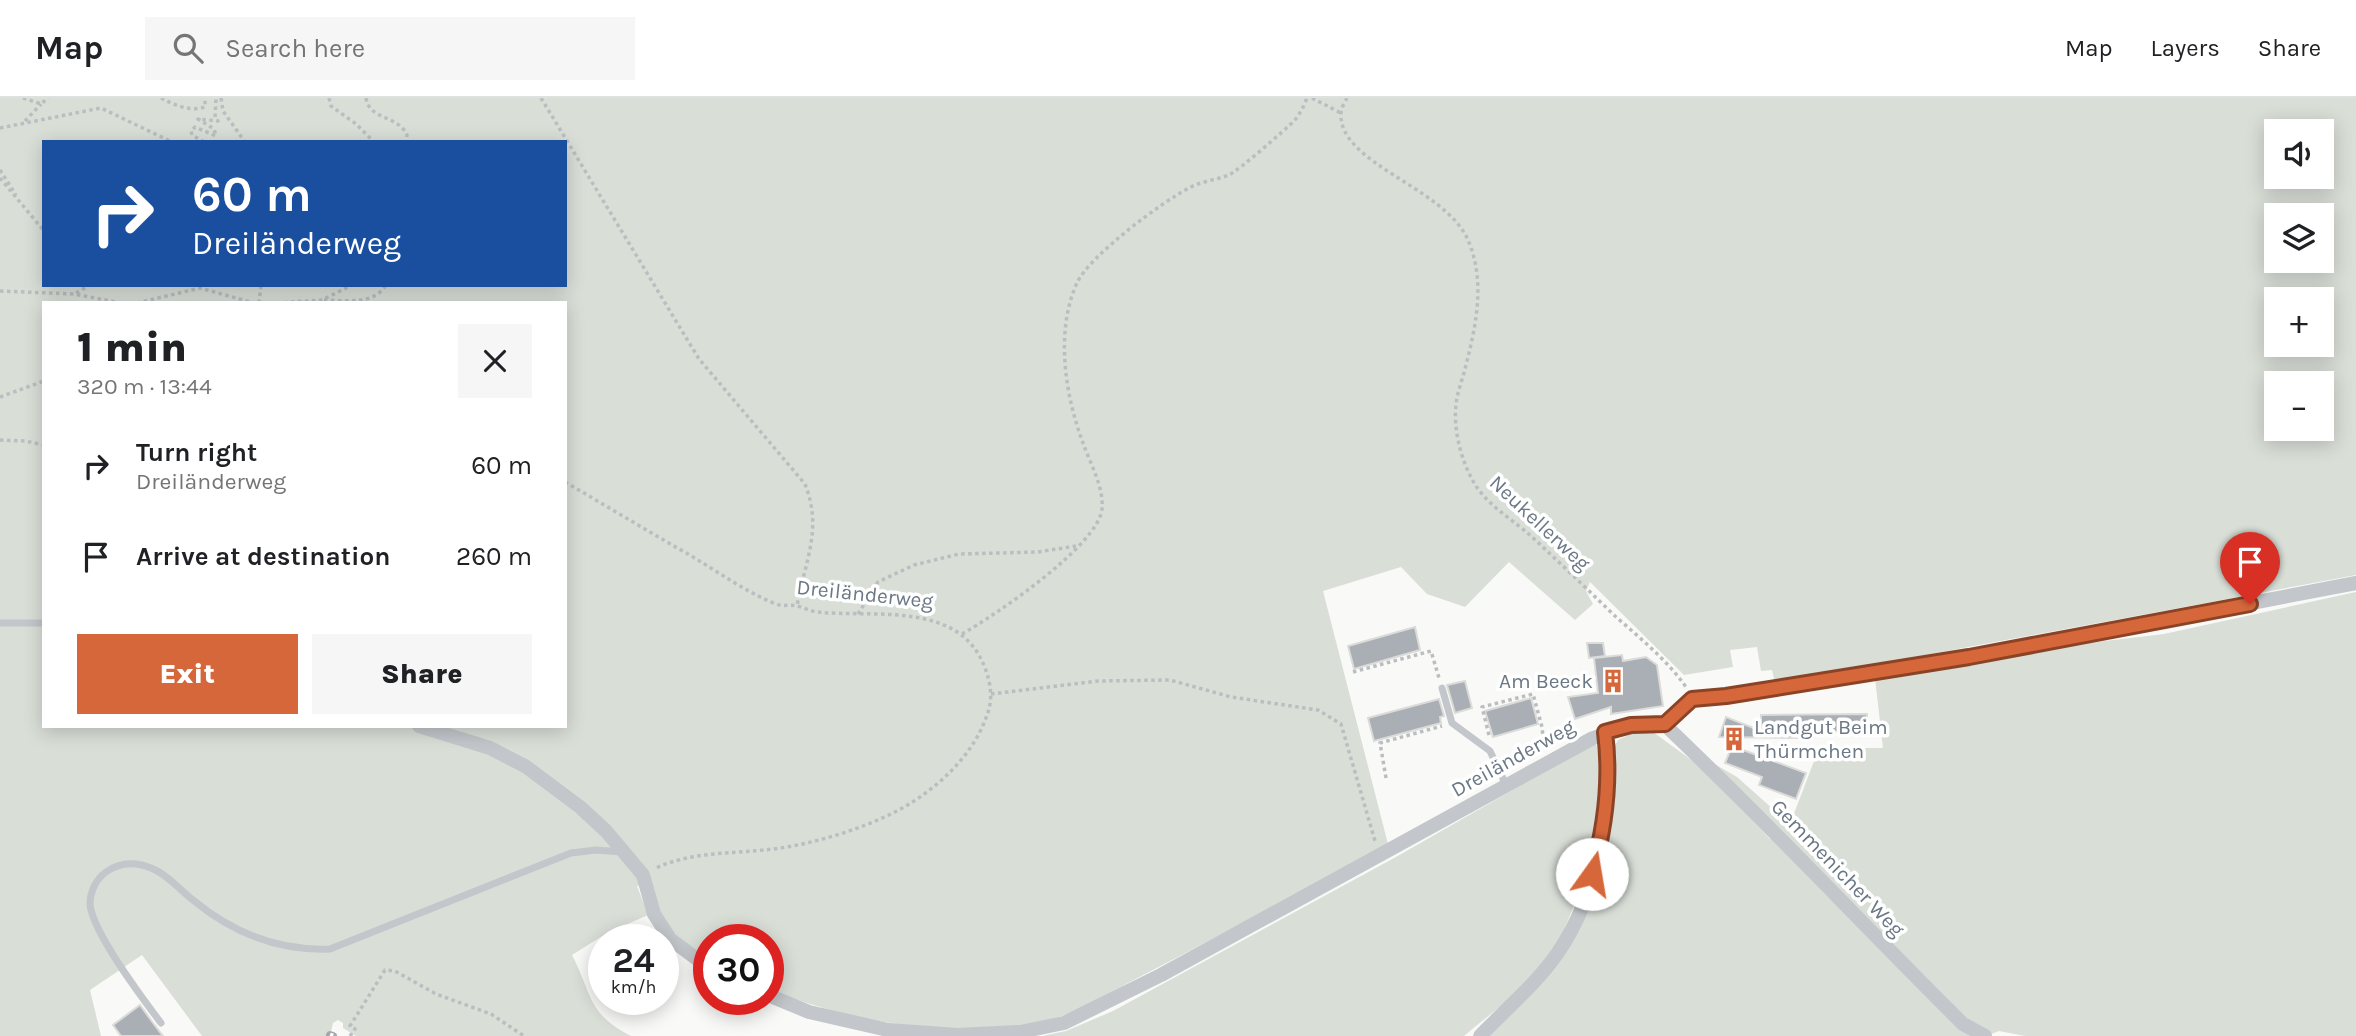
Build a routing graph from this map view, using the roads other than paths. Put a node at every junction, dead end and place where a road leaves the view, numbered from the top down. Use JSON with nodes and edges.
{"nodes":[{"id":1,"x":2356,"y":583,"type":"edge"},
{"id":2,"x":0,"y":623,"type":"edge"},
{"id":3,"x":42,"y":623,"type":"edge"},
{"id":4,"x":1442,"y":688,"type":"road end"},
{"id":5,"x":1665,"y":724,"type":"junction"},
{"id":6,"x":425,"y":728,"type":"edge"},
{"id":7,"x":1605,"y":732,"type":"junction"},
{"id":8,"x":1506,"y":785,"type":"junction"},
{"id":9,"x":623,"y":852,"type":"junction"},
{"id":10,"x":693,"y":956,"type":"edge"},
{"id":11,"x":784,"y":1002,"type":"edge"},
{"id":12,"x":161,"y":1023,"type":"dead end"},
{"id":13,"x":1479,"y":1036,"type":"edge"},
{"id":14,"x":1985,"y":1036,"type":"edge"}],
"edges":[{"from":1,"to":5,"type":"street"},
{"from":2,"to":3,"type":"lane"},
{"from":4,"to":8,"type":"lane"},
{"from":5,"to":7,"type":"street","name":"Dreiländerweg"},
{"from":5,"to":14,"type":"street","name":"Gemmenicher Weg"},
{"from":6,"to":9,"type":"street"},
{"from":7,"to":8,"type":"street","name":"Dreiländerweg"},
{"from":7,"to":13,"type":"street"},
{"from":8,"to":11,"type":"street","name":"Dreiländerweg"},
{"from":9,"to":10,"type":"street"},
{"from":9,"to":12,"type":"lane"}]}
